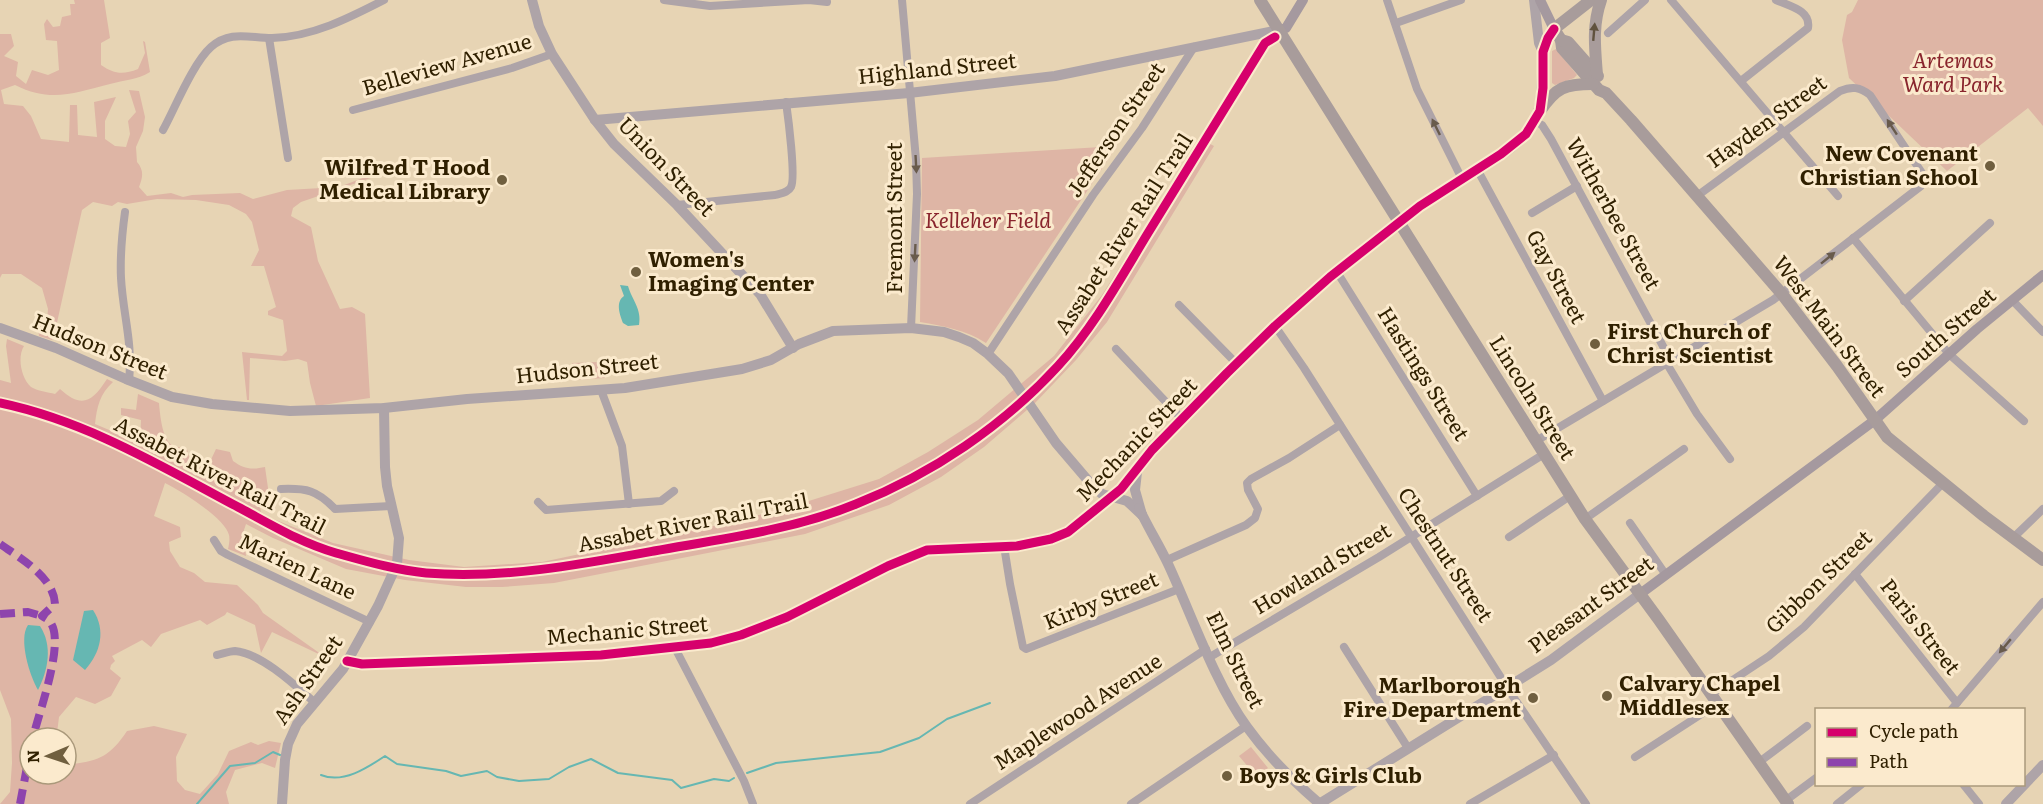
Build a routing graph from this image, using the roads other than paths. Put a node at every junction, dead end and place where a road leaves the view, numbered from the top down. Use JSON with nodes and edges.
{"nodes":[{"id":1,"x":384,"y":0,"type":"edge"},
{"id":2,"x":532,"y":0,"type":"edge"},
{"id":3,"x":664,"y":0,"type":"edge"},
{"id":4,"x":902,"y":0,"type":"edge"},
{"id":5,"x":1260,"y":0,"type":"edge"},
{"id":6,"x":1303,"y":0,"type":"edge"},
{"id":7,"x":1388,"y":0,"type":"edge"},
{"id":8,"x":1461,"y":0,"type":"edge"},
{"id":9,"x":1534,"y":0,"type":"edge"},
{"id":10,"x":1540,"y":0,"type":"edge"},
{"id":11,"x":1591,"y":0,"type":"edge"},
{"id":12,"x":1601,"y":0,"type":"edge"},
{"id":13,"x":1645,"y":0,"type":"edge"},
{"id":14,"x":1671,"y":0,"type":"edge"},
{"id":15,"x":1776,"y":0,"type":"edge"},
{"id":16,"x":828,"y":2,"type":"dead end"},
{"id":17,"x":745,"y":3,"type":"edge"},
{"id":18,"x":1396,"y":24,"type":"junction"},
{"id":19,"x":1554,"y":29,"type":"junction"},
{"id":20,"x":1279,"y":30,"type":"junction"},
{"id":21,"x":1608,"y":33,"type":"dead end"},
{"id":22,"x":269,"y":38,"type":"junction"},
{"id":23,"x":1194,"y":47,"type":"junction"},
{"id":24,"x":1543,"y":52,"type":"junction"},
{"id":25,"x":552,"y":54,"type":"junction"},
{"id":26,"x":1595,"y":80,"type":"junction"},
{"id":27,"x":1741,"y":81,"type":"junction"},
{"id":28,"x":909,"y":93,"type":"junction"},
{"id":29,"x":786,"y":102,"type":"junction"},
{"id":30,"x":352,"y":110,"type":"dead end"},
{"id":31,"x":1537,"y":116,"type":"junction"},
{"id":32,"x":595,"y":120,"type":"junction"},
{"id":33,"x":163,"y":130,"type":"dead end"},
{"id":34,"x":1784,"y":131,"type":"junction"},
{"id":35,"x":288,"y":159,"type":"dead end"},
{"id":36,"x":1478,"y":169,"type":"junction"},
{"id":37,"x":1462,"y":179,"type":"junction"},
{"id":38,"x":1577,"y":186,"type":"junction"},
{"id":39,"x":1697,"y":196,"type":"junction"},
{"id":40,"x":1838,"y":196,"type":"dead end"},
{"id":41,"x":678,"y":205,"type":"junction"},
{"id":42,"x":125,"y":213,"type":"dead end"},
{"id":43,"x":1532,"y":213,"type":"dead end"},
{"id":44,"x":1400,"y":222,"type":"junction"},
{"id":45,"x":1990,"y":223,"type":"dead end"},
{"id":46,"x":1853,"y":238,"type":"junction"},
{"id":47,"x":1336,"y":272,"type":"junction"},
{"id":48,"x":2043,"y":275,"type":"edge"},
{"id":49,"x":1782,"y":294,"type":"junction"},
{"id":50,"x":2012,"y":300,"type":"junction"},
{"id":51,"x":1904,"y":301,"type":"junction"},
{"id":52,"x":1179,"y":305,"type":"dead end"},
{"id":53,"x":1275,"y":326,"type":"junction"},
{"id":54,"x":0,"y":328,"type":"edge"},
{"id":55,"x":911,"y":328,"type":"junction"},
{"id":56,"x":2043,"y":332,"type":"edge"},
{"id":57,"x":793,"y":348,"type":"junction"},
{"id":58,"x":1116,"y":349,"type":"dead end"},
{"id":59,"x":988,"y":354,"type":"junction"},
{"id":60,"x":1949,"y":354,"type":"junction"},
{"id":61,"x":1669,"y":362,"type":"junction"},
{"id":62,"x":1237,"y":364,"type":"junction"},
{"id":63,"x":129,"y":381,"type":"junction"},
{"id":64,"x":601,"y":390,"type":"junction"},
{"id":65,"x":1603,"y":401,"type":"junction"},
{"id":66,"x":384,"y":408,"type":"junction"},
{"id":67,"x":1182,"y":419,"type":"junction"},
{"id":68,"x":1875,"y":420,"type":"junction"},
{"id":69,"x":2024,"y":421,"type":"dead end"},
{"id":70,"x":1340,"y":425,"type":"junction"},
{"id":71,"x":1536,"y":441,"type":"junction"},
{"id":72,"x":1684,"y":449,"type":"dead end"},
{"id":73,"x":1544,"y":454,"type":"junction"},
{"id":74,"x":1730,"y":459,"type":"dead end"},
{"id":75,"x":1142,"y":462,"type":"junction"},
{"id":76,"x":1942,"y":483,"type":"junction"},
{"id":77,"x":280,"y":489,"type":"dead end"},
{"id":78,"x":1122,"y":489,"type":"junction"},
{"id":79,"x":674,"y":492,"type":"dead end"},
{"id":80,"x":1477,"y":496,"type":"junction"},
{"id":81,"x":1570,"y":496,"type":"junction"},
{"id":82,"x":1110,"y":497,"type":"junction"},
{"id":83,"x":538,"y":502,"type":"dead end"},
{"id":84,"x":628,"y":504,"type":"junction"},
{"id":85,"x":392,"y":506,"type":"junction"},
{"id":86,"x":2043,"y":508,"type":"edge"},
{"id":87,"x":1142,"y":515,"type":"junction"},
{"id":88,"x":1585,"y":519,"type":"junction"},
{"id":89,"x":1630,"y":523,"type":"dead end"},
{"id":90,"x":1411,"y":537,"type":"junction"},
{"id":91,"x":1509,"y":537,"type":"dead end"},
{"id":92,"x":2013,"y":538,"type":"junction"},
{"id":93,"x":214,"y":540,"type":"dead end"},
{"id":94,"x":1004,"y":546,"type":"junction"},
{"id":95,"x":2043,"y":560,"type":"edge"},
{"id":96,"x":1167,"y":561,"type":"junction"},
{"id":97,"x":1855,"y":574,"type":"junction"},
{"id":98,"x":1666,"y":575,"type":"junction"},
{"id":99,"x":1179,"y":589,"type":"junction"},
{"id":100,"x":1640,"y":594,"type":"junction"},
{"id":101,"x":2043,"y":602,"type":"edge"},
{"id":102,"x":370,"y":622,"type":"junction"},
{"id":103,"x":1344,"y":647,"type":"dead end"},
{"id":104,"x":675,"y":648,"type":"junction"},
{"id":105,"x":1208,"y":653,"type":"junction"},
{"id":106,"x":217,"y":654,"type":"dead end"},
{"id":107,"x":347,"y":662,"type":"junction"},
{"id":108,"x":1508,"y":687,"type":"junction"},
{"id":109,"x":1713,"y":700,"type":"junction"},
{"id":110,"x":314,"y":702,"type":"junction"},
{"id":111,"x":1954,"y":706,"type":"edge"},
{"id":112,"x":1246,"y":726,"type":"junction"},
{"id":113,"x":1807,"y":726,"type":"dead end"},
{"id":114,"x":1408,"y":748,"type":"junction"},
{"id":115,"x":1554,"y":755,"type":"junction"},
{"id":116,"x":1635,"y":757,"type":"dead end"},
{"id":117,"x":1758,"y":763,"type":"junction"},
{"id":118,"x":2043,"y":765,"type":"edge"},
{"id":119,"x":1815,"y":779,"type":"edge"},
{"id":120,"x":2025,"y":784,"type":"edge"},
{"id":121,"x":1860,"y":786,"type":"edge"},
{"id":122,"x":1965,"y":786,"type":"edge"},
{"id":123,"x":2023,"y":786,"type":"edge"},
{"id":124,"x":985,"y":800,"type":"edge"},
{"id":125,"x":1786,"y":802,"type":"edge"},
{"id":126,"x":282,"y":804,"type":"edge"},
{"id":127,"x":753,"y":804,"type":"edge"},
{"id":128,"x":970,"y":804,"type":"edge"},
{"id":129,"x":1131,"y":804,"type":"edge"},
{"id":130,"x":1320,"y":804,"type":"edge"},
{"id":131,"x":1470,"y":804,"type":"edge"},
{"id":132,"x":1586,"y":804,"type":"edge"},
{"id":133,"x":1838,"y":804,"type":"edge"},
{"id":134,"x":1979,"y":804,"type":"edge"},
{"id":135,"x":2006,"y":804,"type":"edge"}],
"edges":[{"from":1,"to":22,"type":"street"},
{"from":2,"to":25,"type":"street","name":"Union Street"},
{"from":3,"to":17,"type":"street"},
{"from":4,"to":28,"type":"street","name":"Fremont Street"},
{"from":5,"to":20,"type":"main road","name":"Lincoln Street"},
{"from":6,"to":20,"type":"main road"},
{"from":7,"to":18,"type":"street"},
{"from":8,"to":18,"type":"street"},
{"from":9,"to":24,"type":"street"},
{"from":10,"to":19,"type":"main road","name":"West Main Street"},
{"from":11,"to":19,"type":"main road"},
{"from":26,"to":12,"type":"main road","one_way":true},
{"from":13,"to":21,"type":"street"},
{"from":14,"to":27,"type":"street"},
{"from":15,"to":27,"type":"street"},
{"from":16,"to":17,"type":"street"},
{"from":37,"to":18,"type":"street","one_way":true},
{"from":19,"to":24,"type":"street"},
{"from":19,"to":26,"type":"main road","name":"West Main Street"},
{"from":20,"to":23,"type":"street","name":"Highland Street"},
{"from":20,"to":44,"type":"main road","name":"Lincoln Street"},
{"from":22,"to":33,"type":"street"},
{"from":22,"to":35,"type":"street"},
{"from":23,"to":28,"type":"street","name":"Highland Street"},
{"from":23,"to":59,"type":"street","name":"Jefferson Street"},
{"from":24,"to":31,"type":"street"},
{"from":25,"to":30,"type":"street","name":"Belleview Avenue"},
{"from":25,"to":32,"type":"street","name":"Union Street"},
{"from":26,"to":31,"type":"main road"},
{"from":26,"to":39,"type":"main road","name":"West Main Street"},
{"from":27,"to":34,"type":"street"},
{"from":28,"to":29,"type":"street","name":"Highland Street"},
{"from":28,"to":55,"type":"street","name":"Fremont Street","one_way":true},
{"from":29,"to":32,"type":"street","name":"Highland Street"},
{"from":29,"to":41,"type":"street"},
{"from":31,"to":36,"type":"street","name":"Mechanic Street"},
{"from":31,"to":38,"type":"street","name":"Witherbee Street"},
{"from":32,"to":41,"type":"street","name":"Union Street"},
{"from":34,"to":39,"type":"street","name":"Hayden Street"},
{"from":34,"to":40,"type":"street"},
{"from":46,"to":34,"type":"street","name":"Hayden Street","one_way":true},
{"from":36,"to":37,"type":"street","name":"Mechanic Street"},
{"from":36,"to":65,"type":"street","name":"Gay Street"},
{"from":37,"to":44,"type":"street","name":"Mechanic Street"},
{"from":38,"to":43,"type":"street"},
{"from":38,"to":61,"type":"street","name":"Witherbee Street"},
{"from":39,"to":49,"type":"main road","name":"West Main Street"},
{"from":41,"to":57,"type":"street","name":"Union Street"},
{"from":42,"to":63,"type":"street"},
{"from":44,"to":47,"type":"street","name":"Mechanic Street"},
{"from":44,"to":71,"type":"main road","name":"Lincoln Street"},
{"from":45,"to":51,"type":"street"},
{"from":49,"to":46,"type":"street","one_way":true},
{"from":46,"to":51,"type":"street"},
{"from":47,"to":53,"type":"street","name":"Mechanic Street"},
{"from":47,"to":80,"type":"street","name":"Hastings Street"},
{"from":48,"to":50,"type":"main road","name":"South Street"},
{"from":49,"to":61,"type":"street"},
{"from":49,"to":68,"type":"main road","name":"West Main Street"},
{"from":50,"to":56,"type":"street"},
{"from":50,"to":60,"type":"main road","name":"South Street"},
{"from":51,"to":60,"type":"street"},
{"from":52,"to":62,"type":"street"},
{"from":53,"to":62,"type":"street","name":"Mechanic Street"},
{"from":53,"to":70,"type":"street","name":"Chestnut Street"},
{"from":54,"to":63,"type":"street","name":"Hudson Street"},
{"from":55,"to":57,"type":"street","name":"Hudson Street"},
{"from":55,"to":59,"type":"street","name":"Hudson Street"},
{"from":57,"to":64,"type":"street","name":"Hudson Street"},
{"from":58,"to":67,"type":"street"},
{"from":59,"to":82,"type":"street","name":"Hudson Street"},
{"from":60,"to":68,"type":"main road","name":"South Street"},
{"from":60,"to":69,"type":"street"},
{"from":61,"to":65,"type":"street"},
{"from":61,"to":74,"type":"street","name":"Witherbee Street"},
{"from":62,"to":67,"type":"street","name":"Mechanic Street"},
{"from":63,"to":66,"type":"street","name":"Hudson Street"},
{"from":64,"to":66,"type":"street","name":"Hudson Street"},
{"from":64,"to":84,"type":"street"},
{"from":65,"to":71,"type":"street"},
{"from":66,"to":85,"type":"street","name":"Ash Street"},
{"from":67,"to":75,"type":"street","name":"Mechanic Street"},
{"from":68,"to":76,"type":"main road","name":"West Main Street"},
{"from":68,"to":98,"type":"main road","name":"Pleasant Street"},
{"from":70,"to":90,"type":"street","name":"Chestnut Street"},
{"from":70,"to":96,"type":"street"},
{"from":71,"to":73,"type":"main road","name":"Lincoln Street"},
{"from":72,"to":88,"type":"street"},
{"from":73,"to":80,"type":"street","name":"Howland Street"},
{"from":73,"to":81,"type":"main road","name":"Lincoln Street"},
{"from":75,"to":78,"type":"street","name":"Mechanic Street"},
{"from":75,"to":87,"type":"street","name":"Elm Street"},
{"from":76,"to":92,"type":"main road","name":"West Main Street"},
{"from":76,"to":97,"type":"street","name":"Gibbon Street"},
{"from":77,"to":85,"type":"street"},
{"from":78,"to":82,"type":"street","name":"Mechanic Street"},
{"from":78,"to":87,"type":"street","name":"Elm Street"},
{"from":79,"to":84,"type":"street"},
{"from":80,"to":90,"type":"street","name":"Howland Street"},
{"from":81,"to":88,"type":"main road","name":"Lincoln Street"},
{"from":81,"to":91,"type":"street"},
{"from":82,"to":87,"type":"street","name":"Elm Street"},
{"from":82,"to":94,"type":"street","name":"Mechanic Street"},
{"from":83,"to":84,"type":"street"},
{"from":85,"to":102,"type":"street","name":"Ash Street"},
{"from":86,"to":92,"type":"street"},
{"from":87,"to":96,"type":"street","name":"Elm Street"},
{"from":88,"to":100,"type":"main road","name":"Lincoln Street"},
{"from":89,"to":98,"type":"street"},
{"from":90,"to":105,"type":"street","name":"Howland Street"},
{"from":90,"to":108,"type":"street","name":"Chestnut Street"},
{"from":92,"to":95,"type":"main road","name":"West Main Street"},
{"from":93,"to":102,"type":"street","name":"Marien Lane"},
{"from":94,"to":99,"type":"street","name":"Kirby Street"},
{"from":94,"to":104,"type":"street","name":"Mechanic Street"},
{"from":96,"to":99,"type":"street","name":"Elm Street"},
{"from":97,"to":109,"type":"street","name":"Gibbon Street"},
{"from":97,"to":111,"type":"street","name":"Paris Street"},
{"from":98,"to":100,"type":"main road","name":"Pleasant Street"},
{"from":99,"to":105,"type":"street","name":"Elm Street"},
{"from":100,"to":108,"type":"street","name":"Pleasant Street"},
{"from":100,"to":109,"type":"main road","name":"Lincoln Street"},
{"from":101,"to":111,"type":"street","one_way":true},
{"from":102,"to":107,"type":"street","name":"Ash Street"},
{"from":103,"to":114,"type":"street"},
{"from":104,"to":107,"type":"street","name":"Mechanic Street"},
{"from":104,"to":127,"type":"street"},
{"from":105,"to":112,"type":"street","name":"Elm Street"},
{"from":105,"to":124,"type":"street","name":"Maplewood Avenue"},
{"from":106,"to":110,"type":"street"},
{"from":107,"to":110,"type":"street","name":"Ash Street"},
{"from":108,"to":114,"type":"street","name":"Pleasant Street"},
{"from":108,"to":115,"type":"street","name":"Chestnut Street"},
{"from":109,"to":116,"type":"street","name":"Gibbon Street"},
{"from":109,"to":117,"type":"main road","name":"Lincoln Street"},
{"from":110,"to":126,"type":"street","name":"Ash Street"},
{"from":112,"to":129,"type":"street"},
{"from":112,"to":130,"type":"street","name":"Elm Street"},
{"from":113,"to":117,"type":"street"},
{"from":114,"to":130,"type":"street","name":"Pleasant Street"},
{"from":115,"to":131,"type":"street"},
{"from":115,"to":132,"type":"street","name":"Chestnut Street"},
{"from":117,"to":125,"type":"main road","name":"Lincoln Street"},
{"from":118,"to":120,"type":"street"},
{"from":119,"to":125,"type":"street"},
{"from":121,"to":133,"type":"street"},
{"from":122,"to":134,"type":"street"},
{"from":123,"to":135,"type":"street"},
{"from":124,"to":128,"type":"street","name":"Maplewood Avenue"}]}
